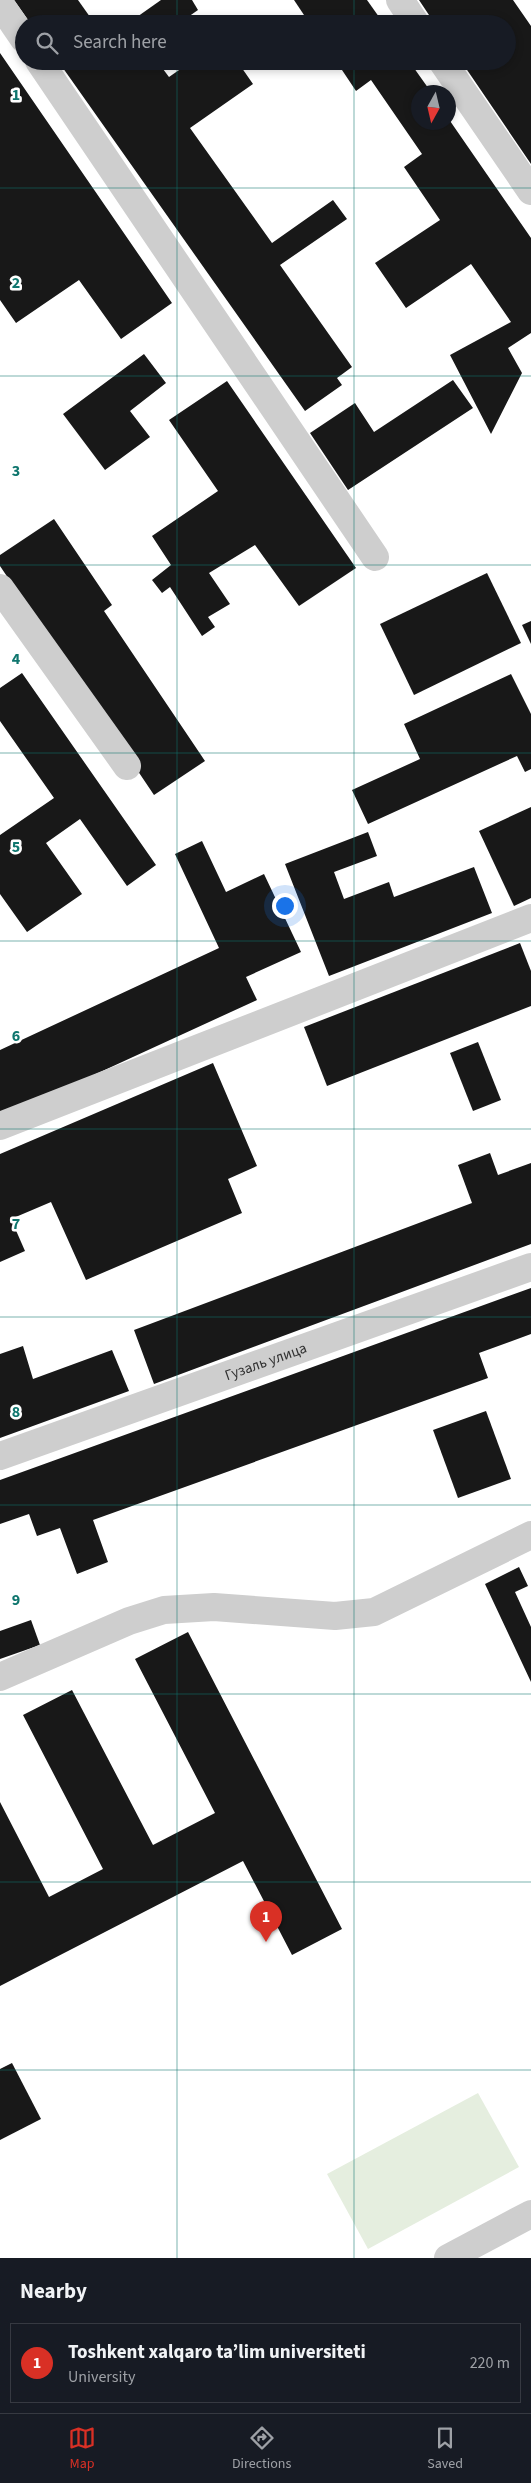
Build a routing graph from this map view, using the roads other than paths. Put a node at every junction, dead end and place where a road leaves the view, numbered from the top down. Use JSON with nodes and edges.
{"nodes":[{"id":1,"x":400,"y":0,"type":"edge"},
{"id":2,"x":0,"y":4,"type":"edge"},
{"id":3,"x":410,"y":15,"type":"edge"},
{"id":4,"x":15,"y":26,"type":"edge"},
{"id":5,"x":45,"y":70,"type":"edge"},
{"id":6,"x":448,"y":70,"type":"edge"},
{"id":7,"x":531,"y":191,"type":"edge"},
{"id":8,"x":375,"y":557,"type":"dead end"},
{"id":9,"x":0,"y":588,"type":"edge"},
{"id":10,"x":127,"y":766,"type":"dead end"},
{"id":11,"x":531,"y":918,"type":"edge"},
{"id":12,"x":0,"y":1126,"type":"edge"},
{"id":13,"x":531,"y":1267,"type":"edge"},
{"id":14,"x":0,"y":1456,"type":"edge"},
{"id":15,"x":531,"y":1535,"type":"edge"},
{"id":16,"x":0,"y":1677,"type":"edge"},
{"id":17,"x":531,"y":2214,"type":"edge"},
{"id":18,"x":448,"y":2258,"type":"edge"}],
"edges":[{"from":1,"to":3,"type":"street"},
{"from":2,"to":4,"type":"street"},
{"from":5,"to":8,"type":"street"},
{"from":6,"to":7,"type":"street"},
{"from":9,"to":10,"type":"street"},
{"from":11,"to":12,"type":"street"},
{"from":13,"to":14,"type":"street","name":"Гузаль улица"},
{"from":15,"to":16,"type":"street"},
{"from":17,"to":18,"type":"street"}]}
